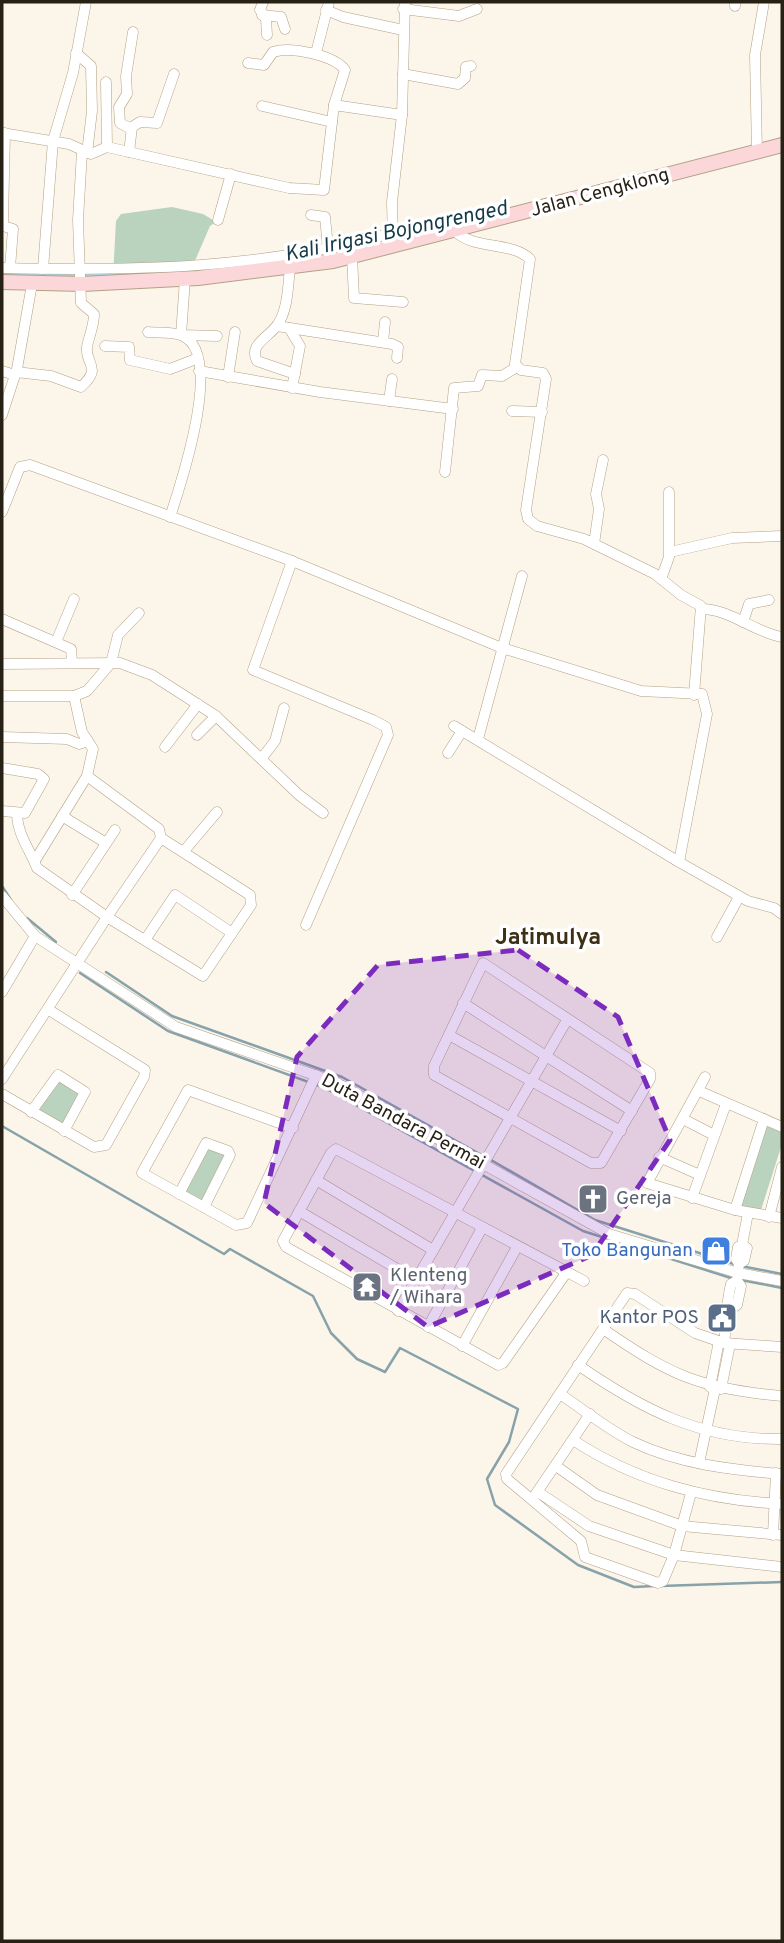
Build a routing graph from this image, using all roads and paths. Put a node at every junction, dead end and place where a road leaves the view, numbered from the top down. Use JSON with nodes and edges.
{"nodes":[{"id":1,"x":86,"y":2,"type":"edge"},
{"id":2,"x":263,"y":2,"type":"edge"},
{"id":3,"x":764,"y":2,"type":"edge"},
{"id":4,"x":404,"y":5,"type":"edge"},
{"id":5,"x":328,"y":6,"type":"edge"},
{"id":6,"x":477,"y":9,"type":"dead end"},
{"id":7,"x":262,"y":15,"type":"junction"},
{"id":8,"x":285,"y":29,"type":"dead end"},
{"id":9,"x":403,"y":30,"type":"junction"},
{"id":10,"x":133,"y":32,"type":"dead end"},
{"id":11,"x":267,"y":35,"type":"dead end"},
{"id":12,"x":76,"y":53,"type":"junction"},
{"id":13,"x":316,"y":53,"type":"junction"},
{"id":14,"x":248,"y":63,"type":"dead end"},
{"id":15,"x":471,"y":66,"type":"dead end"},
{"id":16,"x":174,"y":74,"type":"dead end"},
{"id":17,"x":402,"y":74,"type":"junction"},
{"id":18,"x":106,"y":82,"type":"dead end"},
{"id":19,"x":334,"y":105,"type":"junction"},
{"id":20,"x":262,"y":106,"type":"dead end"},
{"id":21,"x":402,"y":115,"type":"junction"},
{"id":22,"x":332,"y":122,"type":"junction"},
{"id":23,"x":131,"y":129,"type":"junction"},
{"id":24,"x":3,"y":133,"type":"edge"},
{"id":25,"x":53,"y":141,"type":"junction"},
{"id":26,"x":782,"y":145,"type":"edge"},
{"id":27,"x":756,"y":146,"type":"junction"},
{"id":28,"x":107,"y":147,"type":"junction"},
{"id":29,"x":129,"y":152,"type":"junction"},
{"id":30,"x":84,"y":153,"type":"junction"},
{"id":31,"x":231,"y":174,"type":"junction"},
{"id":32,"x":311,"y":215,"type":"dead end"},
{"id":33,"x":218,"y":220,"type":"dead end"},
{"id":34,"x":454,"y":231,"type":"junction"},
{"id":35,"x":393,"y":240,"type":"junction"},
{"id":36,"x":331,"y":253,"type":"junction"},
{"id":37,"x":352,"y":256,"type":"junction"},
{"id":38,"x":274,"y":263,"type":"junction"},
{"id":39,"x":6,"y":268,"type":"edge"},
{"id":40,"x":235,"y":268,"type":"junction"},
{"id":41,"x":290,"y":268,"type":"junction"},
{"id":42,"x":37,"y":276,"type":"junction"},
{"id":43,"x":81,"y":277,"type":"junction"},
{"id":44,"x":185,"y":279,"type":"junction"},
{"id":45,"x":2,"y":282,"type":"edge"},
{"id":46,"x":402,"y":302,"type":"dead end"},
{"id":47,"x":385,"y":322,"type":"dead end"},
{"id":48,"x":277,"y":326,"type":"junction"},
{"id":49,"x":289,"y":328,"type":"junction"},
{"id":50,"x":148,"y":332,"type":"dead end"},
{"id":51,"x":235,"y":332,"type":"dead end"},
{"id":52,"x":181,"y":335,"type":"junction"},
{"id":53,"x":217,"y":336,"type":"dead end"},
{"id":54,"x":383,"y":342,"type":"junction"},
{"id":55,"x":105,"y":346,"type":"dead end"},
{"id":56,"x":397,"y":358,"type":"dead end"},
{"id":57,"x":196,"y":359,"type":"junction"},
{"id":58,"x":517,"y":367,"type":"junction"},
{"id":59,"x":2,"y":372,"type":"edge"},
{"id":60,"x":199,"y":372,"type":"junction"},
{"id":61,"x":16,"y":373,"type":"junction"},
{"id":62,"x":295,"y":374,"type":"junction"},
{"id":63,"x":228,"y":377,"type":"junction"},
{"id":64,"x":392,"y":379,"type":"dead end"},
{"id":65,"x":292,"y":388,"type":"junction"},
{"id":66,"x":389,"y":401,"type":"junction"},
{"id":67,"x":453,"y":409,"type":"junction"},
{"id":68,"x":512,"y":411,"type":"dead end"},
{"id":69,"x":542,"y":412,"type":"junction"},
{"id":70,"x":2,"y":415,"type":"edge"},
{"id":71,"x":603,"y":460,"type":"dead end"},
{"id":72,"x":445,"y":472,"type":"dead end"},
{"id":73,"x":669,"y":492,"type":"dead end"},
{"id":74,"x":2,"y":510,"type":"edge"},
{"id":75,"x":170,"y":517,"type":"junction"},
{"id":76,"x":782,"y":536,"type":"edge"},
{"id":77,"x":594,"y":544,"type":"junction"},
{"id":78,"x":670,"y":552,"type":"junction"},
{"id":79,"x":292,"y":561,"type":"junction"},
{"id":80,"x":522,"y":576,"type":"dead end"},
{"id":81,"x":661,"y":579,"type":"junction"},
{"id":82,"x":74,"y":599,"type":"dead end"},
{"id":83,"x":769,"y":600,"type":"dead end"},
{"id":84,"x":701,"y":608,"type":"junction"},
{"id":85,"x":139,"y":614,"type":"dead end"},
{"id":86,"x":2,"y":620,"type":"edge"},
{"id":87,"x":743,"y":622,"type":"junction"},
{"id":88,"x":782,"y":636,"type":"edge"},
{"id":89,"x":56,"y":642,"type":"junction"},
{"id":90,"x":502,"y":648,"type":"junction"},
{"id":91,"x":72,"y":662,"type":"junction"},
{"id":92,"x":111,"y":663,"type":"junction"},
{"id":93,"x":2,"y":664,"type":"edge"},
{"id":94,"x":694,"y":695,"type":"junction"},
{"id":95,"x":2,"y":696,"type":"edge"},
{"id":96,"x":74,"y":696,"type":"junction"},
{"id":97,"x":198,"y":704,"type":"junction"},
{"id":98,"x":284,"y":708,"type":"dead end"},
{"id":99,"x":216,"y":716,"type":"junction"},
{"id":100,"x":197,"y":735,"type":"dead end"},
{"id":101,"x":2,"y":737,"type":"edge"},
{"id":102,"x":478,"y":739,"type":"junction"},
{"id":103,"x":88,"y":741,"type":"junction"},
{"id":104,"x":165,"y":747,"type":"dead end"},
{"id":105,"x":448,"y":753,"type":"dead end"},
{"id":106,"x":262,"y":758,"type":"junction"},
{"id":107,"x":2,"y":768,"type":"edge"},
{"id":108,"x":87,"y":776,"type":"junction"},
{"id":109,"x":2,"y":811,"type":"edge"},
{"id":110,"x":217,"y":812,"type":"dead end"},
{"id":111,"x":17,"y":813,"type":"junction"},
{"id":112,"x":323,"y":813,"type":"dead end"},
{"id":113,"x":62,"y":816,"type":"junction"},
{"id":114,"x":115,"y":830,"type":"dead end"},
{"id":115,"x":161,"y":838,"type":"junction"},
{"id":116,"x":106,"y":843,"type":"junction"},
{"id":117,"x":184,"y":851,"type":"junction"},
{"id":118,"x":36,"y":859,"type":"junction"},
{"id":119,"x":679,"y":862,"type":"junction"},
{"id":120,"x":72,"y":895,"type":"junction"},
{"id":121,"x":2,"y":896,"type":"edge"},
{"id":122,"x":739,"y":897,"type":"junction"},
{"id":123,"x":782,"y":914,"type":"edge"},
{"id":124,"x":107,"y":917,"type":"junction"},
{"id":125,"x":306,"y":925,"type":"dead end"},
{"id":126,"x":232,"y":933,"type":"junction"},
{"id":127,"x":35,"y":936,"type":"junction"},
{"id":128,"x":717,"y":937,"type":"dead end"},
{"id":129,"x":145,"y":940,"type":"junction"},
{"id":130,"x":77,"y":962,"type":"junction"},
{"id":131,"x":2,"y":992,"type":"edge"},
{"id":132,"x":463,"y":1003,"type":"junction"},
{"id":133,"x":49,"y":1010,"type":"junction"},
{"id":134,"x":567,"y":1020,"type":"junction"},
{"id":135,"x":449,"y":1035,"type":"junction"},
{"id":136,"x":545,"y":1056,"type":"junction"},
{"id":137,"x":705,"y":1077,"type":"dead end"},
{"id":138,"x":2,"y":1079,"type":"edge"},
{"id":139,"x":531,"y":1079,"type":"junction"},
{"id":140,"x":313,"y":1081,"type":"junction"},
{"id":141,"x":699,"y":1091,"type":"junction"},
{"id":142,"x":2,"y":1094,"type":"edge"},
{"id":143,"x":726,"y":1104,"type":"junction"},
{"id":144,"x":632,"y":1111,"type":"junction"},
{"id":145,"x":31,"y":1112,"type":"junction"},
{"id":146,"x":509,"y":1117,"type":"junction"},
{"id":147,"x":682,"y":1119,"type":"junction"},
{"id":148,"x":764,"y":1119,"type":"junction"},
{"id":149,"x":782,"y":1127,"type":"edge"},
{"id":150,"x":293,"y":1128,"type":"junction"},
{"id":151,"x":64,"y":1131,"type":"junction"},
{"id":152,"x":621,"y":1131,"type":"junction"},
{"id":153,"x":714,"y":1135,"type":"junction"},
{"id":154,"x":659,"y":1157,"type":"junction"},
{"id":155,"x":482,"y":1165,"type":"junction"},
{"id":156,"x":782,"y":1167,"type":"edge"},
{"id":157,"x":700,"y":1175,"type":"junction"},
{"id":158,"x":316,"y":1180,"type":"junction"},
{"id":159,"x":179,"y":1194,"type":"junction"},
{"id":160,"x":692,"y":1198,"type":"junction"},
{"id":161,"x":204,"y":1208,"type":"junction"},
{"id":162,"x":735,"y":1210,"type":"junction"},
{"id":163,"x":299,"y":1212,"type":"junction"},
{"id":164,"x":455,"y":1213,"type":"junction"},
{"id":165,"x":748,"y":1213,"type":"junction"},
{"id":166,"x":769,"y":1217,"type":"junction"},
{"id":167,"x":782,"y":1218,"type":"edge"},
{"id":168,"x":482,"y":1228,"type":"junction"},
{"id":169,"x":517,"y":1247,"type":"junction"},
{"id":170,"x":433,"y":1250,"type":"junction"},
{"id":171,"x":564,"y":1272,"type":"junction"},
{"id":172,"x":738,"y":1273,"type":"junction"},
{"id":173,"x":416,"y":1280,"type":"junction"},
{"id":174,"x":584,"y":1281,"type":"dead end"},
{"id":175,"x":782,"y":1281,"type":"edge"},
{"id":176,"x":398,"y":1311,"type":"junction"},
{"id":177,"x":428,"y":1327,"type":"junction"},
{"id":178,"x":603,"y":1329,"type":"junction"},
{"id":179,"x":724,"y":1342,"type":"junction"},
{"id":180,"x":461,"y":1346,"type":"junction"},
{"id":181,"x":782,"y":1347,"type":"edge"},
{"id":182,"x":578,"y":1365,"type":"junction"},
{"id":183,"x":716,"y":1388,"type":"junction"},
{"id":184,"x":560,"y":1394,"type":"junction"},
{"id":185,"x":782,"y":1396,"type":"edge"},
{"id":186,"x":590,"y":1414,"type":"junction"},
{"id":187,"x":706,"y":1429,"type":"junction"},
{"id":188,"x":782,"y":1439,"type":"edge"},
{"id":189,"x":573,"y":1440,"type":"junction"},
{"id":190,"x":699,"y":1463,"type":"junction"},
{"id":191,"x":556,"y":1466,"type":"junction"},
{"id":192,"x":779,"y":1473,"type":"edge"},
{"id":193,"x":691,"y":1493,"type":"junction"},
{"id":194,"x":535,"y":1496,"type":"junction"},
{"id":195,"x":778,"y":1504,"type":"edge"},
{"id":196,"x":589,"y":1526,"type":"junction"},
{"id":197,"x":682,"y":1526,"type":"junction"},
{"id":198,"x":777,"y":1535,"type":"edge"},
{"id":199,"x":581,"y":1541,"type":"junction"},
{"id":200,"x":674,"y":1555,"type":"junction"},
{"id":201,"x":782,"y":1567,"type":"edge"}],
"edges":[{"from":1,"to":12,"type":"street"},
{"from":2,"to":7,"type":"street"},
{"from":3,"to":27,"type":"street"},
{"from":4,"to":6,"type":"street"},
{"from":4,"to":9,"type":"street"},
{"from":5,"to":9,"type":"street"},
{"from":5,"to":13,"type":"street"},
{"from":7,"to":8,"type":"street"},
{"from":7,"to":11,"type":"street"},
{"from":9,"to":17,"type":"street"},
{"from":10,"to":23,"type":"street"},
{"from":12,"to":25,"type":"street"},
{"from":12,"to":30,"type":"street"},
{"from":13,"to":14,"type":"street"},
{"from":13,"to":19,"type":"street"},
{"from":15,"to":17,"type":"street"},
{"from":16,"to":23,"type":"street"},
{"from":17,"to":21,"type":"street"},
{"from":18,"to":28,"type":"street"},
{"from":19,"to":21,"type":"street"},
{"from":19,"to":22,"type":"street"},
{"from":20,"to":22,"type":"street"},
{"from":21,"to":35,"type":"street"},
{"from":22,"to":31,"type":"street"},
{"from":23,"to":29,"type":"street"},
{"from":24,"to":25,"type":"street"},
{"from":24,"to":39,"type":"street"},
{"from":25,"to":30,"type":"street"},
{"from":25,"to":42,"type":"street"},
{"from":26,"to":27,"type":"main road","name":"Jalan Cengklong"},
{"from":27,"to":34,"type":"main road","name":"Jalan Cengklong"},
{"from":28,"to":29,"type":"street"},
{"from":28,"to":30,"type":"street"},
{"from":29,"to":31,"type":"street"},
{"from":30,"to":43,"type":"street"},
{"from":31,"to":33,"type":"street"},
{"from":32,"to":36,"type":"street"},
{"from":34,"to":35,"type":"main road","name":"Jalan Cengklong"},
{"from":34,"to":58,"type":"street"},
{"from":35,"to":36,"type":"street"},
{"from":35,"to":37,"type":"main road","name":"Jalan Cengklong"},
{"from":36,"to":37,"type":"main road","name":"Jalan Cengklong"},
{"from":36,"to":38,"type":"street"},
{"from":36,"to":41,"type":"main road","name":"Jalan Cengklong"},
{"from":37,"to":46,"type":"street"},
{"from":38,"to":40,"type":"main road","name":"Jalan Cengklong"},
{"from":38,"to":41,"type":"main road","name":"Jalan Cengklong"},
{"from":39,"to":42,"type":"street"},
{"from":40,"to":43,"type":"street"},
{"from":40,"to":44,"type":"main road","name":"Jalan Cengklong"},
{"from":41,"to":48,"type":"street"},
{"from":42,"to":43,"type":"main road","name":"Jalan Cengklong"},
{"from":42,"to":45,"type":"main road","name":"Jalan Cengklong"},
{"from":42,"to":61,"type":"street"},
{"from":43,"to":44,"type":"main road","name":"Jalan Cengklong"},
{"from":43,"to":61,"type":"street"},
{"from":44,"to":52,"type":"street"},
{"from":47,"to":54,"type":"street"},
{"from":48,"to":49,"type":"street"},
{"from":48,"to":62,"type":"street"},
{"from":49,"to":54,"type":"street"},
{"from":49,"to":62,"type":"street"},
{"from":50,"to":52,"type":"street"},
{"from":51,"to":63,"type":"street"},
{"from":52,"to":53,"type":"street"},
{"from":52,"to":57,"type":"street"},
{"from":54,"to":56,"type":"street"},
{"from":55,"to":57,"type":"street"},
{"from":57,"to":60,"type":"street"},
{"from":58,"to":67,"type":"street"},
{"from":58,"to":69,"type":"street"},
{"from":59,"to":61,"type":"street"},
{"from":60,"to":63,"type":"street"},
{"from":60,"to":75,"type":"street"},
{"from":61,"to":70,"type":"street"},
{"from":62,"to":65,"type":"street"},
{"from":63,"to":65,"type":"street"},
{"from":64,"to":66,"type":"street"},
{"from":65,"to":66,"type":"street"},
{"from":66,"to":67,"type":"street"},
{"from":67,"to":72,"type":"street"},
{"from":68,"to":69,"type":"street"},
{"from":69,"to":77,"type":"street"},
{"from":71,"to":77,"type":"street"},
{"from":73,"to":78,"type":"street"},
{"from":74,"to":75,"type":"street"},
{"from":75,"to":79,"type":"street"},
{"from":76,"to":78,"type":"street"},
{"from":77,"to":81,"type":"street"},
{"from":78,"to":81,"type":"street"},
{"from":79,"to":90,"type":"street"},
{"from":79,"to":125,"type":"street"},
{"from":80,"to":90,"type":"street"},
{"from":81,"to":84,"type":"street"},
{"from":82,"to":89,"type":"street"},
{"from":83,"to":87,"type":"street"},
{"from":84,"to":87,"type":"street"},
{"from":84,"to":94,"type":"street"},
{"from":85,"to":92,"type":"street"},
{"from":86,"to":89,"type":"street"},
{"from":87,"to":88,"type":"street"},
{"from":89,"to":91,"type":"street"},
{"from":90,"to":94,"type":"street"},
{"from":90,"to":102,"type":"street"},
{"from":91,"to":92,"type":"street"},
{"from":91,"to":93,"type":"street"},
{"from":92,"to":96,"type":"street"},
{"from":92,"to":97,"type":"street"},
{"from":94,"to":119,"type":"street"},
{"from":95,"to":96,"type":"street"},
{"from":96,"to":103,"type":"street"},
{"from":97,"to":99,"type":"street"},
{"from":97,"to":104,"type":"street"},
{"from":98,"to":106,"type":"street"},
{"from":99,"to":100,"type":"street"},
{"from":99,"to":106,"type":"street"},
{"from":101,"to":103,"type":"street"},
{"from":102,"to":105,"type":"street"},
{"from":102,"to":119,"type":"street"},
{"from":103,"to":108,"type":"street"},
{"from":106,"to":112,"type":"street"},
{"from":107,"to":111,"type":"street"},
{"from":108,"to":113,"type":"street"},
{"from":108,"to":115,"type":"street"},
{"from":109,"to":111,"type":"street"},
{"from":110,"to":117,"type":"street"},
{"from":111,"to":118,"type":"street"},
{"from":113,"to":116,"type":"street"},
{"from":113,"to":118,"type":"street"},
{"from":114,"to":116,"type":"street"},
{"from":115,"to":117,"type":"street"},
{"from":115,"to":124,"type":"street"},
{"from":116,"to":120,"type":"street"},
{"from":117,"to":126,"type":"street"},
{"from":118,"to":120,"type":"street"},
{"from":119,"to":122,"type":"street"},
{"from":120,"to":124,"type":"street"},
{"from":121,"to":127,"type":"street","name":"Duta Bandara Permai"},
{"from":122,"to":123,"type":"street"},
{"from":122,"to":128,"type":"street"},
{"from":124,"to":129,"type":"street"},
{"from":124,"to":130,"type":"street"},
{"from":126,"to":129,"type":"street"},
{"from":126,"to":129,"type":"street"},
{"from":127,"to":130,"type":"street","name":"Duta Bandara Permai"},
{"from":127,"to":131,"type":"street"},
{"from":130,"to":133,"type":"street"},
{"from":130,"to":140,"type":"street","name":"Duta Bandara Permai"},
{"from":132,"to":134,"type":"street"},
{"from":132,"to":135,"type":"street"},
{"from":132,"to":136,"type":"street"},
{"from":133,"to":138,"type":"street"},
{"from":133,"to":151,"type":"street"},
{"from":134,"to":136,"type":"street"},
{"from":134,"to":144,"type":"street"},
{"from":135,"to":139,"type":"street"},
{"from":135,"to":146,"type":"street"},
{"from":136,"to":139,"type":"street"},
{"from":136,"to":144,"type":"street"},
{"from":137,"to":141,"type":"street"},
{"from":139,"to":146,"type":"street"},
{"from":139,"to":152,"type":"street"},
{"from":140,"to":150,"type":"street"},
{"from":140,"to":155,"type":"street","name":"Duta Bandara Permai"},
{"from":141,"to":143,"type":"street"},
{"from":141,"to":147,"type":"street"},
{"from":142,"to":145,"type":"street"},
{"from":143,"to":148,"type":"street"},
{"from":143,"to":153,"type":"street"},
{"from":144,"to":152,"type":"street"},
{"from":145,"to":151,"type":"street"},
{"from":145,"to":151,"type":"street"},
{"from":146,"to":152,"type":"street"},
{"from":146,"to":155,"type":"street"},
{"from":147,"to":153,"type":"street"},
{"from":147,"to":154,"type":"street"},
{"from":148,"to":149,"type":"street"},
{"from":148,"to":162,"type":"street"},
{"from":150,"to":159,"type":"street"},
{"from":150,"to":161,"type":"street"},
{"from":153,"to":157,"type":"street"},
{"from":154,"to":157,"type":"street"},
{"from":154,"to":160,"type":"street"},
{"from":155,"to":164,"type":"street"},
{"from":155,"to":172,"type":"street","name":"Duta Bandara Permai"},
{"from":156,"to":166,"type":"street"},
{"from":157,"to":160,"type":"street"},
{"from":158,"to":163,"type":"street"},
{"from":158,"to":164,"type":"street"},
{"from":158,"to":170,"type":"street"},
{"from":159,"to":161,"type":"street"},
{"from":159,"to":161,"type":"street"},
{"from":160,"to":162,"type":"street"},
{"from":162,"to":165,"type":"street"},
{"from":163,"to":173,"type":"street"},
{"from":163,"to":176,"type":"street"},
{"from":164,"to":168,"type":"street"},
{"from":164,"to":170,"type":"street"},
{"from":165,"to":166,"type":"street"},
{"from":165,"to":172,"type":"street"},
{"from":166,"to":167,"type":"street"},
{"from":168,"to":169,"type":"street"},
{"from":168,"to":177,"type":"street"},
{"from":169,"to":171,"type":"street"},
{"from":169,"to":180,"type":"street"},
{"from":170,"to":173,"type":"street"},
{"from":171,"to":174,"type":"street"},
{"from":171,"to":180,"type":"street"},
{"from":172,"to":175,"type":"street","name":"Duta Bandara Permai"},
{"from":172,"to":179,"type":"street"},
{"from":173,"to":176,"type":"street"},
{"from":176,"to":177,"type":"street"},
{"from":177,"to":180,"type":"street"},
{"from":178,"to":179,"type":"street"},
{"from":178,"to":182,"type":"street"},
{"from":178,"to":183,"type":"street"},
{"from":179,"to":181,"type":"street"},
{"from":179,"to":183,"type":"street"},
{"from":182,"to":184,"type":"street"},
{"from":182,"to":187,"type":"street"},
{"from":183,"to":185,"type":"street"},
{"from":183,"to":187,"type":"street"},
{"from":184,"to":186,"type":"street"},
{"from":184,"to":194,"type":"street"},
{"from":186,"to":189,"type":"street"},
{"from":186,"to":190,"type":"street"},
{"from":187,"to":188,"type":"street"},
{"from":187,"to":190,"type":"street"},
{"from":189,"to":191,"type":"street"},
{"from":189,"to":193,"type":"street"},
{"from":190,"to":192,"type":"street"},
{"from":191,"to":194,"type":"street"},
{"from":191,"to":197,"type":"street"},
{"from":192,"to":195,"type":"street"},
{"from":193,"to":195,"type":"street"},
{"from":193,"to":197,"type":"street"},
{"from":194,"to":196,"type":"street"},
{"from":194,"to":199,"type":"street"},
{"from":195,"to":198,"type":"street"},
{"from":196,"to":199,"type":"street"},
{"from":196,"to":200,"type":"street"},
{"from":197,"to":198,"type":"street"},
{"from":197,"to":200,"type":"street"},
{"from":199,"to":200,"type":"street"},
{"from":200,"to":201,"type":"street"}]}
